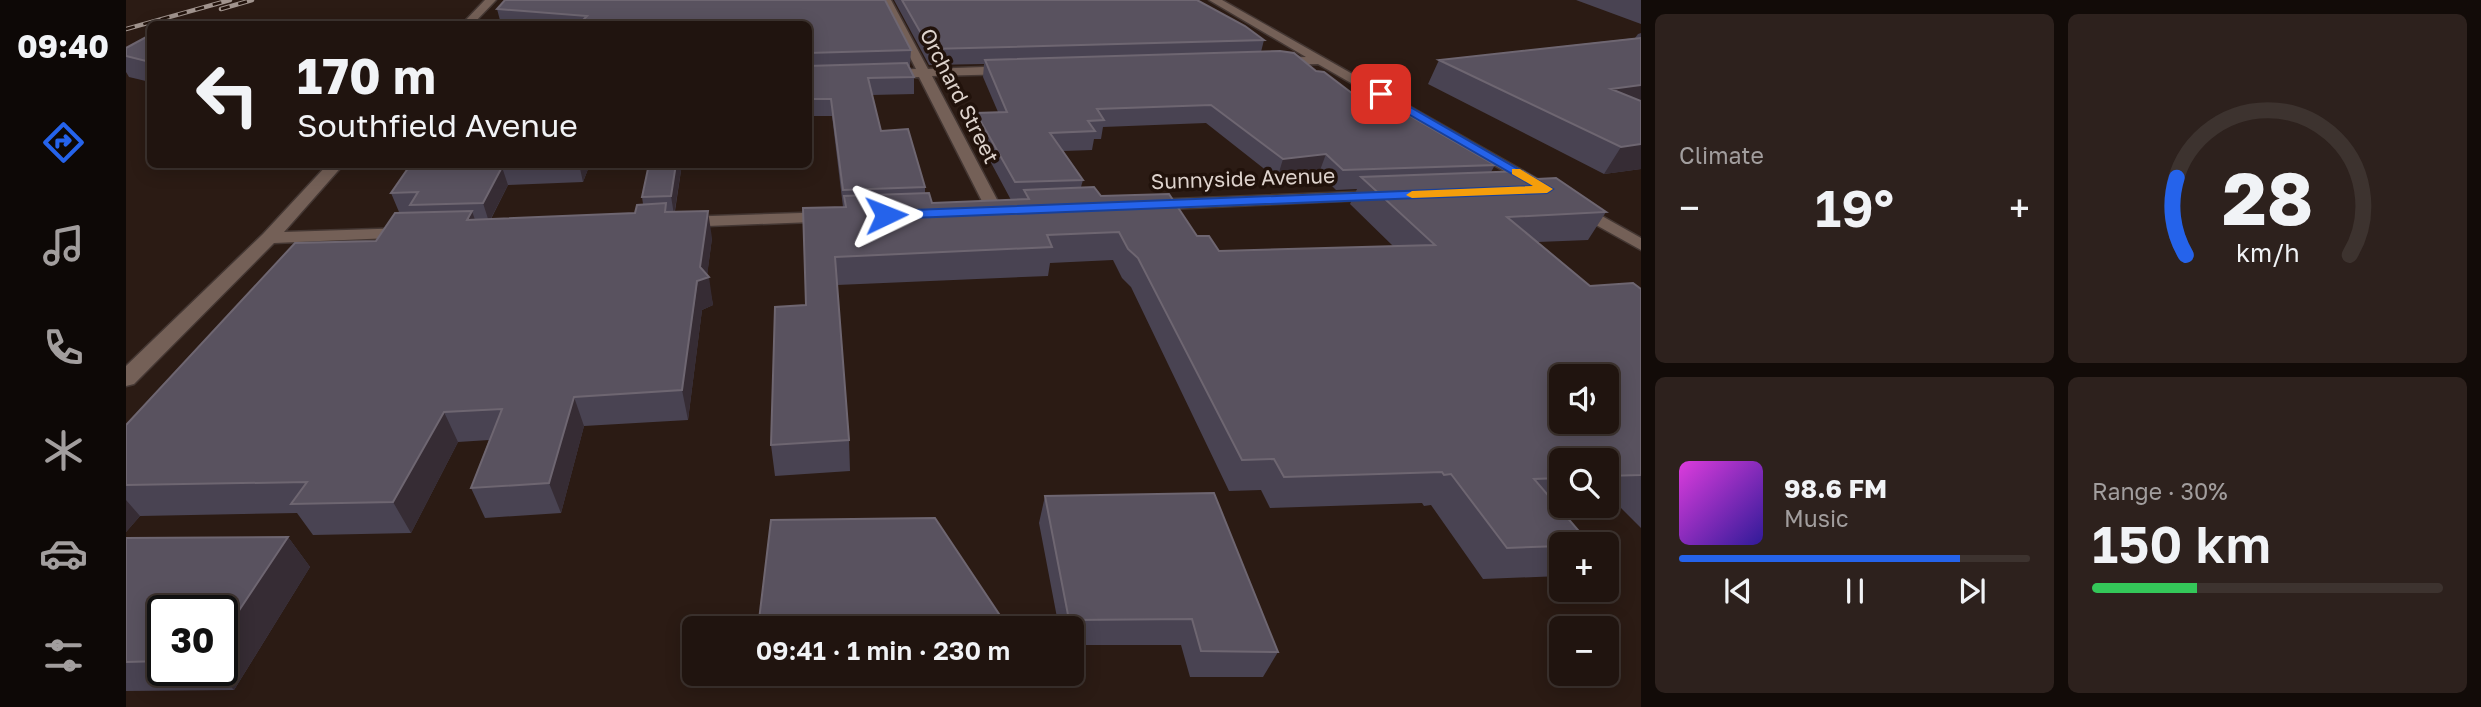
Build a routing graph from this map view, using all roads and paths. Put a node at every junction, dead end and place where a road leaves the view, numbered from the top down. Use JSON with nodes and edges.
{"nodes":[{"id":1,"x":491,"y":0,"type":"edge"},
{"id":2,"x":886,"y":0,"type":"edge"},
{"id":3,"x":1214,"y":0,"type":"edge"},
{"id":4,"x":470,"y":21,"type":"edge"},
{"id":5,"x":1322,"y":61,"type":"junction"},
{"id":6,"x":1264,"y":63,"type":"edge"},
{"id":7,"x":1032,"y":69,"type":"edge"},
{"id":8,"x":923,"y":73,"type":"junction"},
{"id":9,"x":872,"y":74,"type":"edge"},
{"id":10,"x":333,"y":168,"type":"edge"},
{"id":11,"x":1547,"y":189,"type":"junction"},
{"id":12,"x":1520,"y":190,"type":"edge"},
{"id":13,"x":1395,"y":195,"type":"edge"},
{"id":14,"x":1133,"y":206,"type":"edge"},
{"id":15,"x":995,"y":211,"type":"edge"},
{"id":16,"x":845,"y":217,"type":"edge"},
{"id":17,"x":667,"y":223,"type":"edge"},
{"id":18,"x":423,"y":232,"type":"edge"},
{"id":19,"x":269,"y":238,"type":"junction"},
{"id":20,"x":1641,"y":245,"type":"edge"},
{"id":21,"x":126,"y":379,"type":"edge"}],
"edges":[{"from":1,"to":4,"type":"street"},
{"from":2,"to":8,"type":"street","name":"Orchard Street"},
{"from":3,"to":5,"type":"street"},
{"from":5,"to":6,"type":"street"},
{"from":5,"to":11,"type":"street"},
{"from":7,"to":8,"type":"street"},
{"from":8,"to":9,"type":"street"},
{"from":8,"to":15,"type":"street","name":"Orchard Street"},
{"from":10,"to":19,"type":"street"},
{"from":11,"to":12,"type":"street"},
{"from":11,"to":20,"type":"street"},
{"from":13,"to":14,"type":"street","name":"Sunnyside Avenue"},
{"from":16,"to":17,"type":"street"},
{"from":18,"to":19,"type":"street"},
{"from":19,"to":21,"type":"street"}]}
